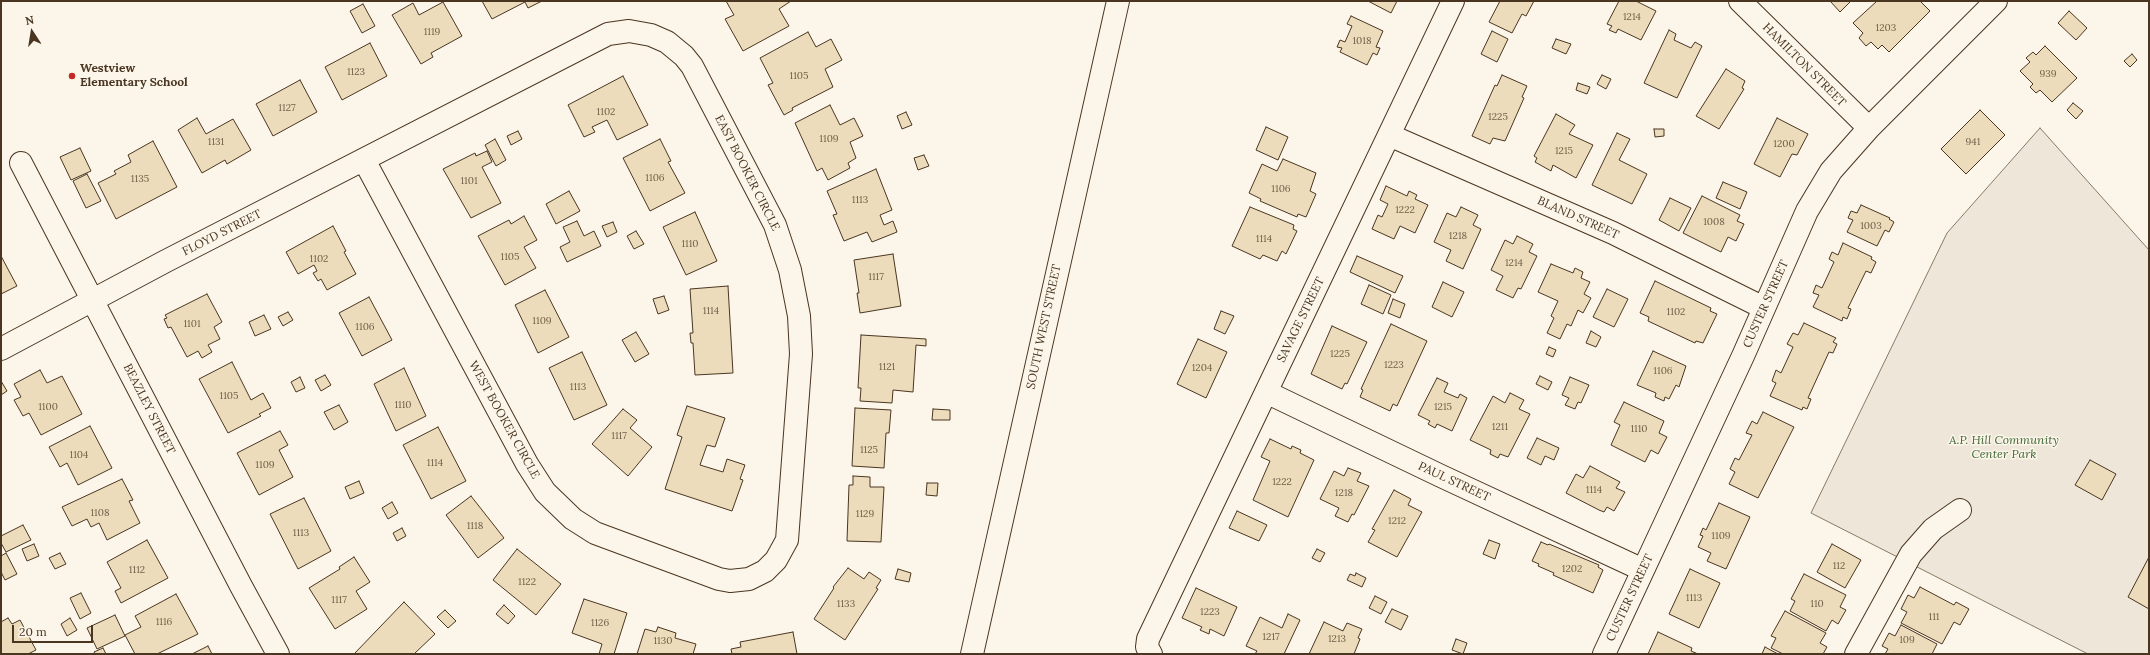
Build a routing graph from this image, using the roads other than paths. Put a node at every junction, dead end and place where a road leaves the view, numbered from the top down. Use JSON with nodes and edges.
{"nodes":[{"id":1,"x":1118,"y":1,"type":"edge"},
{"id":2,"x":1453,"y":1,"type":"edge"},
{"id":3,"x":1740,"y":1,"type":"edge"},
{"id":4,"x":1996,"y":1,"type":"edge"},
{"id":5,"x":444,"y":118,"type":"joint"},
{"id":6,"x":1868,"y":128,"type":"junction"},
{"id":7,"x":1389,"y":135,"type":"junction"},
{"id":8,"x":364,"y":160,"type":"junction"},
{"id":9,"x":21,"y":163,"type":"dead end"},
{"id":10,"x":93,"y":300,"type":"junction"},
{"id":11,"x":1764,"y":308,"type":"junction"},
{"id":12,"x":1,"y":349,"type":"edge"},
{"id":13,"x":1266,"y":392,"type":"junction"},
{"id":14,"x":1960,"y":510,"type":"dead end"},
{"id":15,"x":776,"y":560,"type":"joint"},
{"id":16,"x":1643,"y":570,"type":"junction"},
{"id":17,"x":1150,"y":646,"type":"edge"},
{"id":18,"x":278,"y":654,"type":"edge"},
{"id":19,"x":972,"y":654,"type":"edge"},
{"id":20,"x":1604,"y":654,"type":"edge"},
{"id":21,"x":1856,"y":654,"type":"edge"}],
"edges":[{"from":1,"to":19,"type":"street","name":"SOUTH WEST STREET"},
{"from":2,"to":7,"type":"street","name":"SAVAGE STREET"},
{"from":3,"to":6,"type":"street","name":"HAMILTON STREET"},
{"from":4,"to":6,"type":"street","name":"CUSTER STREET"},
{"from":5,"to":8,"type":"street","name":"FLOYD STREET"},
{"from":5,"to":15,"type":"street","name":"EAST BOOKER CIRCLE"},
{"from":6,"to":11,"type":"street","name":"CUSTER STREET"},
{"from":7,"to":11,"type":"street","name":"BLAND STREET"},
{"from":7,"to":13,"type":"street","name":"SAVAGE STREET"},
{"from":8,"to":10,"type":"street","name":"FLOYD STREET"},
{"from":8,"to":15,"type":"street","name":"WEST BOOKER CIRCLE"},
{"from":9,"to":10,"type":"street","name":"BEAZLEY STREET"},
{"from":10,"to":12,"type":"street","name":"FLOYD STREET"},
{"from":10,"to":18,"type":"street","name":"BEAZLEY STREET"},
{"from":11,"to":16,"type":"street","name":"CUSTER STREET"},
{"from":13,"to":16,"type":"street","name":"PAUL STREET"},
{"from":13,"to":17,"type":"street","name":"SAVAGE STREET"},
{"from":14,"to":21,"type":"street"},
{"from":16,"to":20,"type":"street","name":"CUSTER STREET"}]}
